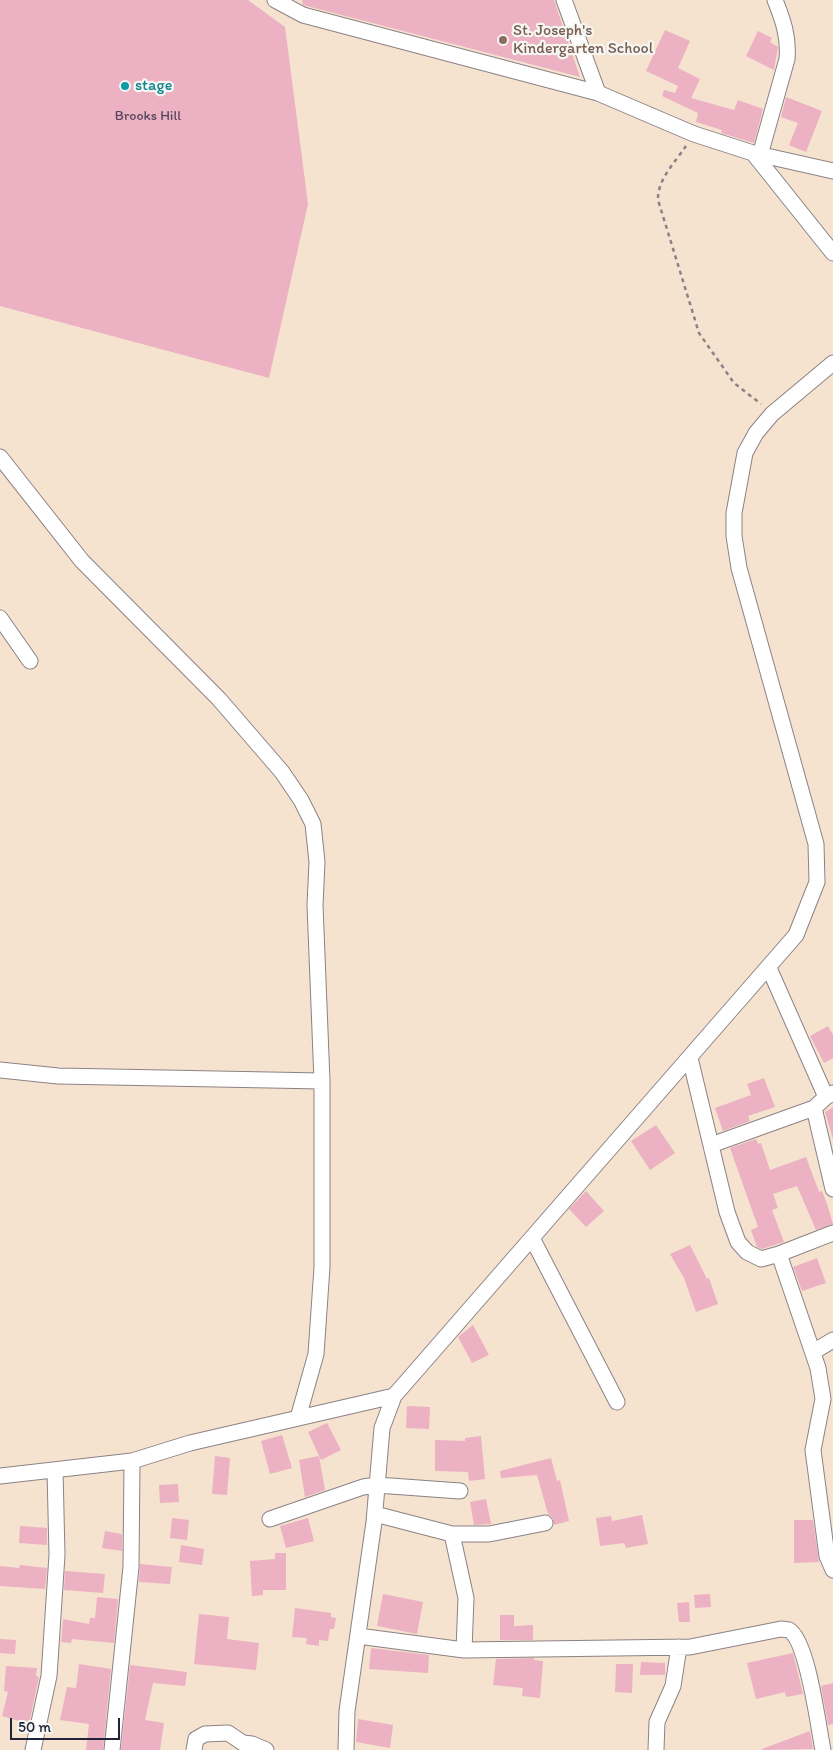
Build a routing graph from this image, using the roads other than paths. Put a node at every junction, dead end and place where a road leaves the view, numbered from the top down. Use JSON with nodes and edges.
{"nodes":[{"id":1,"x":275,"y":0,"type":"edge"},
{"id":2,"x":564,"y":0,"type":"edge"},
{"id":3,"x":775,"y":0,"type":"edge"},
{"id":4,"x":598,"y":93,"type":"junction"},
{"id":5,"x":756,"y":154,"type":"junction"},
{"id":6,"x":833,"y":171,"type":"edge"},
{"id":7,"x":833,"y":253,"type":"edge"},
{"id":8,"x":833,"y":363,"type":"edge"},
{"id":9,"x":0,"y":457,"type":"edge"},
{"id":10,"x":0,"y":618,"type":"edge"},
{"id":11,"x":30,"y":661,"type":"dead end"},
{"id":12,"x":769,"y":968,"type":"junction"},
{"id":13,"x":690,"y":1058,"type":"junction"},
{"id":14,"x":0,"y":1070,"type":"edge"},
{"id":15,"x":322,"y":1081,"type":"junction"},
{"id":16,"x":829,"y":1095,"type":"edge"},
{"id":17,"x":814,"y":1108,"type":"junction"},
{"id":18,"x":711,"y":1145,"type":"junction"},
{"id":19,"x":833,"y":1189,"type":"edge"},
{"id":20,"x":833,"y":1233,"type":"edge"},
{"id":21,"x":532,"y":1238,"type":"junction"},
{"id":22,"x":779,"y":1254,"type":"junction"},
{"id":23,"x":833,"y":1340,"type":"edge"},
{"id":24,"x":813,"y":1352,"type":"junction"},
{"id":25,"x":394,"y":1396,"type":"junction"},
{"id":26,"x":617,"y":1402,"type":"dead end"},
{"id":27,"x":298,"y":1418,"type":"junction"},
{"id":28,"x":132,"y":1461,"type":"junction"},
{"id":29,"x":55,"y":1470,"type":"junction"},
{"id":30,"x":0,"y":1476,"type":"edge"},
{"id":31,"x":377,"y":1485,"type":"junction"},
{"id":32,"x":460,"y":1490,"type":"dead end"},
{"id":33,"x":375,"y":1514,"type":"junction"},
{"id":34,"x":270,"y":1519,"type":"dead end"},
{"id":35,"x":545,"y":1523,"type":"dead end"},
{"id":36,"x":452,"y":1534,"type":"junction"},
{"id":37,"x":833,"y":1570,"type":"edge"},
{"id":38,"x":358,"y":1636,"type":"junction"},
{"id":39,"x":679,"y":1647,"type":"junction"},
{"id":40,"x":464,"y":1650,"type":"junction"},
{"id":41,"x":33,"y":1750,"type":"edge"},
{"id":42,"x":112,"y":1750,"type":"edge"},
{"id":43,"x":194,"y":1750,"type":"edge"},
{"id":44,"x":266,"y":1750,"type":"edge"},
{"id":45,"x":346,"y":1750,"type":"edge"},
{"id":46,"x":656,"y":1750,"type":"edge"},
{"id":47,"x":823,"y":1750,"type":"edge"}],
"edges":[{"from":1,"to":4,"type":"street"},
{"from":2,"to":4,"type":"street"},
{"from":3,"to":5,"type":"street"},
{"from":4,"to":5,"type":"street"},
{"from":5,"to":6,"type":"street"},
{"from":5,"to":7,"type":"street"},
{"from":8,"to":12,"type":"street"},
{"from":9,"to":15,"type":"street"},
{"from":10,"to":11,"type":"street"},
{"from":12,"to":13,"type":"street"},
{"from":12,"to":16,"type":"street"},
{"from":13,"to":18,"type":"street"},
{"from":13,"to":21,"type":"street"},
{"from":14,"to":15,"type":"street"},
{"from":15,"to":27,"type":"street"},
{"from":16,"to":17,"type":"street"},
{"from":17,"to":18,"type":"street"},
{"from":17,"to":19,"type":"street"},
{"from":18,"to":22,"type":"street"},
{"from":20,"to":22,"type":"street"},
{"from":21,"to":25,"type":"street"},
{"from":21,"to":26,"type":"street"},
{"from":22,"to":24,"type":"street"},
{"from":23,"to":24,"type":"street"},
{"from":24,"to":37,"type":"street"},
{"from":25,"to":27,"type":"street"},
{"from":25,"to":31,"type":"street"},
{"from":27,"to":28,"type":"street"},
{"from":28,"to":29,"type":"street"},
{"from":28,"to":42,"type":"street"},
{"from":29,"to":30,"type":"street"},
{"from":29,"to":41,"type":"street"},
{"from":31,"to":32,"type":"street"},
{"from":31,"to":33,"type":"street"},
{"from":31,"to":34,"type":"street"},
{"from":33,"to":36,"type":"street"},
{"from":33,"to":38,"type":"street"},
{"from":35,"to":36,"type":"street"},
{"from":36,"to":40,"type":"street"},
{"from":38,"to":40,"type":"street"},
{"from":38,"to":45,"type":"street"},
{"from":39,"to":40,"type":"street"},
{"from":39,"to":46,"type":"street"},
{"from":39,"to":47,"type":"street"},
{"from":43,"to":44,"type":"street"}]}
